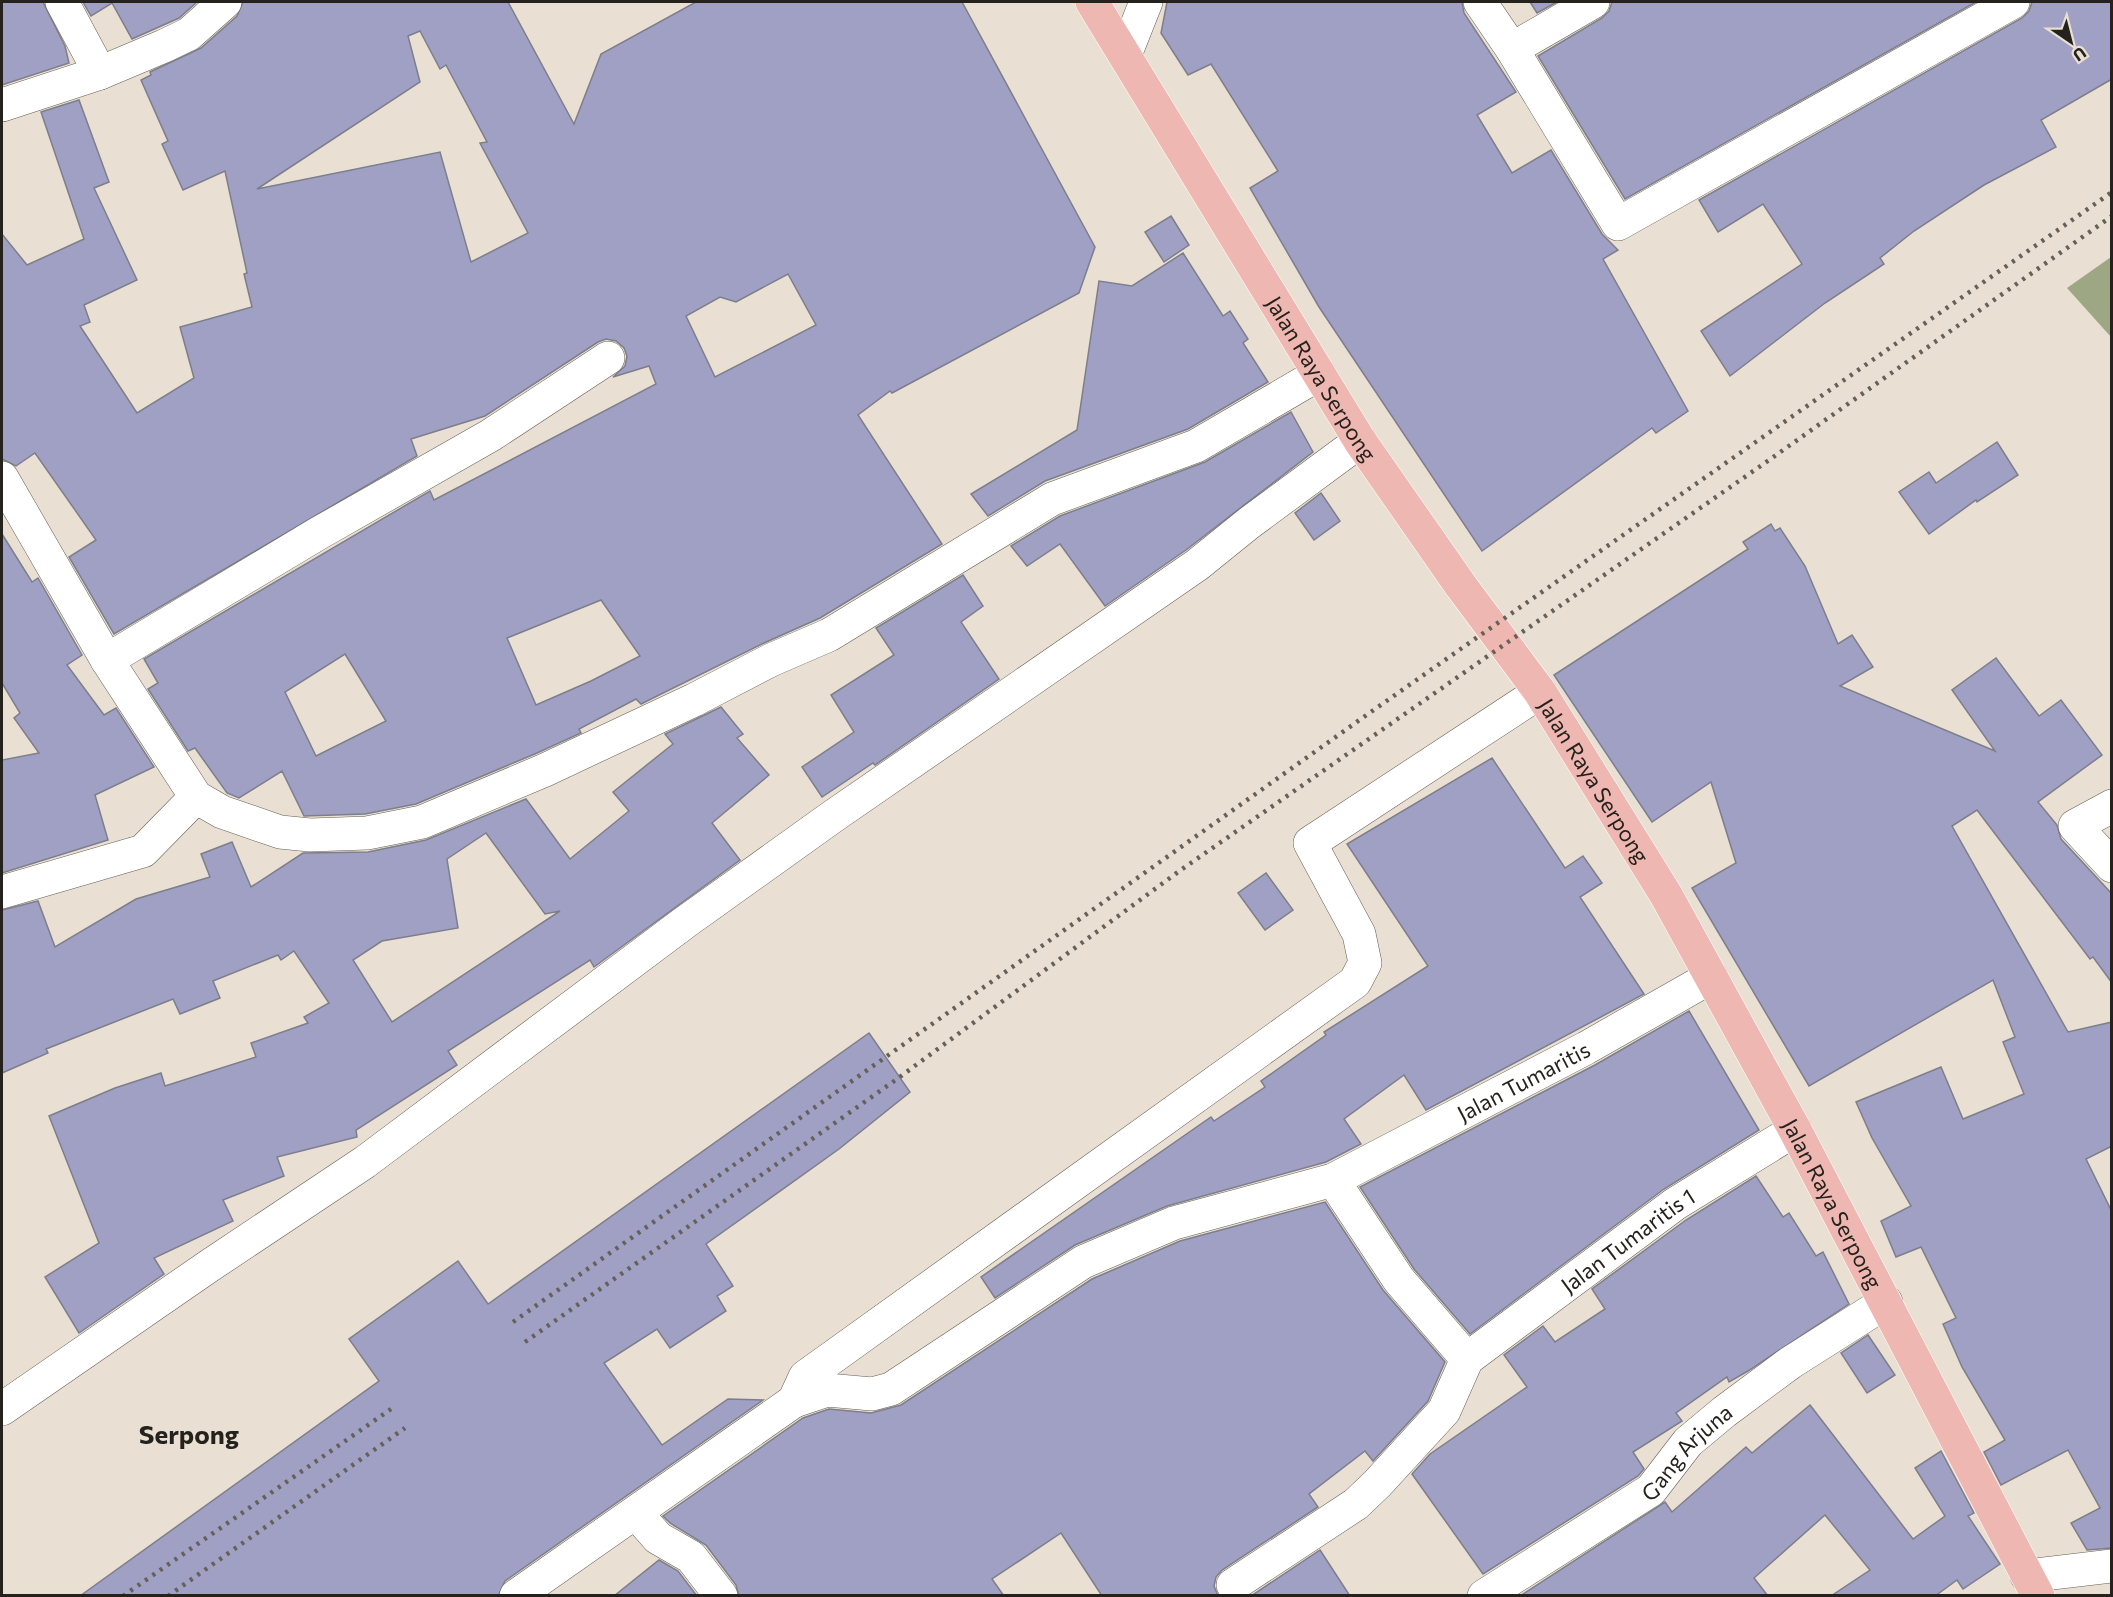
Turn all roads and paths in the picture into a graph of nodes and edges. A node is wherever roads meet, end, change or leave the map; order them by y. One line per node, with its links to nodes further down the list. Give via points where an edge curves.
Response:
1 (62, 2): 10 (street)
2 (225, 2): 10 (street, via 189,34)
3 (1092, 2): 9 (main road, Jalan Raya Serpong)
4 (1146, 2): 9 (street)
5 (1480, 2): 8 (street)
6 (1593, 2): 8 (street)
7 (2013, 2): 8 (street, via 1618,224)
8 (1512, 49)
9 (1125, 55): 13 (main road, Jalan Raya Serpong)
10 (100, 73): 11 (street)
11 (2, 105)
12 (608, 358): 16 (street, via 491,435)
13 (1319, 374): 14 (main road, Jalan Raya Serpong); 18 (street, via 1196,446 1052,499 829,635 545,771 422,822 367,833 280,832 222,812)
14 (1360, 441): 17 (main road, Jalan Raya Serpong); 28 (street, via 1197,565 684,923 366,1162)
15 (2, 478): 16 (street)
16 (107, 660): 18 (street)
17 (1540, 692): 22 (main road, Jalan Raya Serpong); 27 (street, via 1310,843 1359,934 1365,963 1354,982 805,1377)
18 (196, 797): 21 (street, via 143,851)
19 (2112, 806): 20 (street, via 2075,826)
20 (2112, 866)
21 (2, 892)
22 (1712, 977): 23 (main road, Jalan Raya Serpong); 24 (street, Jalan Tumaritis, via 1586,1048)
23 (1795, 1130): 25 (main road, Jalan Raya Serpong); 26 (street, Jalan Tumaritis 1, via 1675,1204)
24 (1333, 1180): 26 (street, via 1400,1280); 27 (street, Jalan Tumaritis, via 1174,1223 1083,1262 885,1392 827,1390)
25 (1886, 1302): 32 (main road, Jalan Raya Serpong); 35 (street, Gang Arjuna, via 1790,1363 1724,1412 1688,1442 1651,1490)
26 (1467, 1359): 31 (street, via 1444,1411 1377,1484 1347,1510)
27 (794, 1401): 29 (street)
28 (2, 1409)
29 (636, 1513): 33 (street); 34 (street, via 658,1538 691,1557)
30 (2112, 1566): 32 (street)
31 (1233, 1585)
32 (2032, 1586)
33 (516, 1596)
34 (721, 1596)
35 (1484, 1596)

